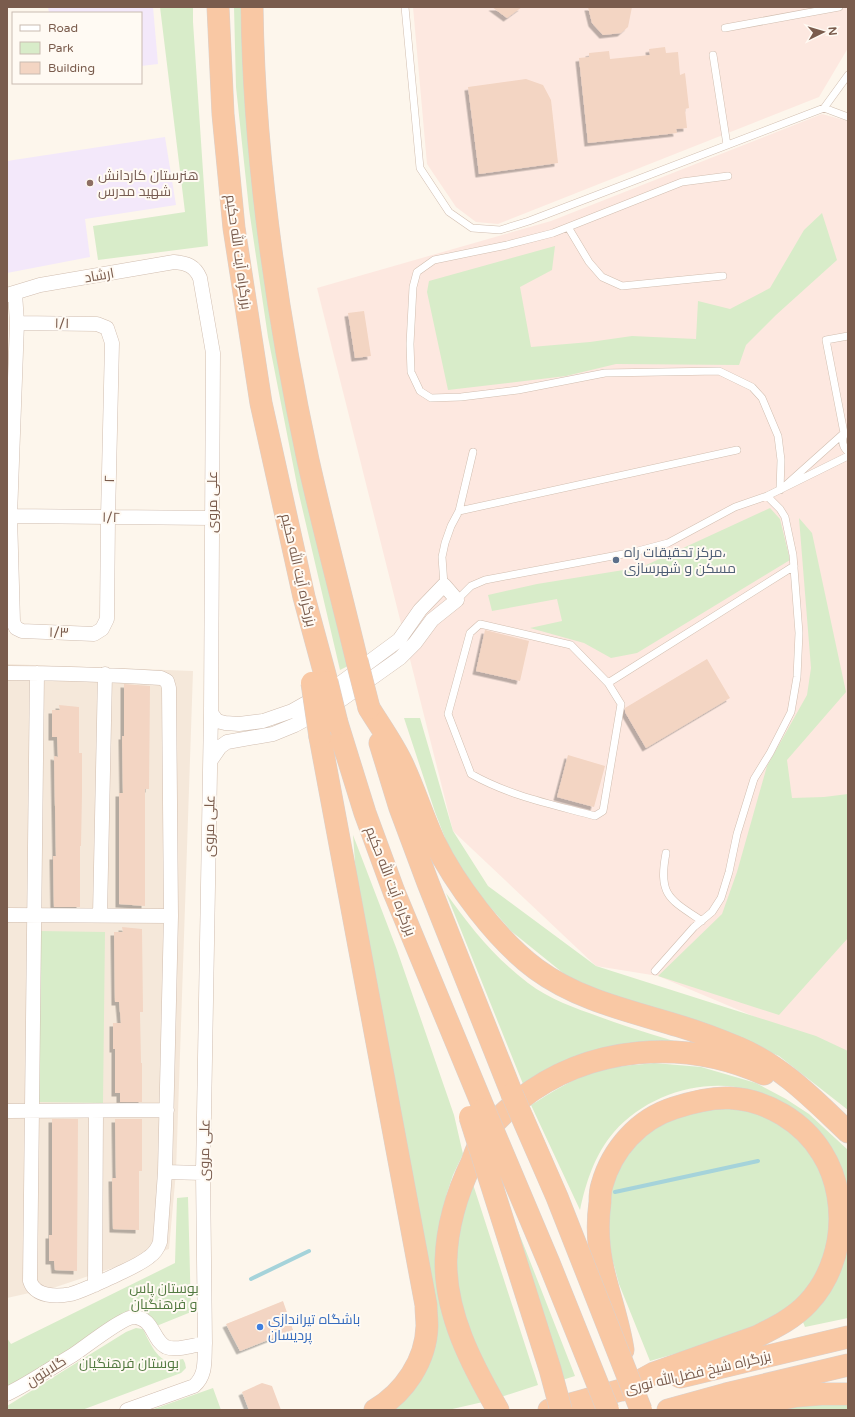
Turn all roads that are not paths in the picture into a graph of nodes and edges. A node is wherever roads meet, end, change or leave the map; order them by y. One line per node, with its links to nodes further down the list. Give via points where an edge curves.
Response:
1 (218, 7): 39 (highway, بزرگراه آیت الله حکیم, via 223,114 234,228 261,403 304,596)
2 (252, 7): 41 (highway, bridge, via 256,129 265,217 275,278 308,460)
3 (405, 7): 10 (lane, via 420,168 449,212 472,228 500,230 529,221)
4 (839, 7): 5 (lane)
5 (725, 28)
6 (713, 55): 10 (lane)
7 (848, 75): 8 (lane)
8 (824, 108): 9 (lane); 10 (lane)
9 (848, 117)
10 (727, 145)
11 (728, 176): 12 (lane, via 682,182)
12 (568, 227): 14 (lane, via 589,262 602,277 622,286); 24 (lane, via 507,245 434,260 417,272 413,287 410,344 411,372 420,391 431,398 461,397 518,390 605,373 719,371 752,387 762,398 778,436 781,460)
13 (192, 265): 15 (street, ارشاد, via 174,262 40,285); 29 (street, علی مروی, via 200,278 213,353)
14 (723, 276)
15 (11, 294): 16 (street)
16 (17, 322): 17 (street, ۱/۱, via 97,324); 27 (street)
17 (107, 328): 28 (street, ۲, via 112,343)
18 (848, 336): 19 (lane, via 826,340)
19 (846, 431): 22 (lane, via 843,443); 24 (lane)
20 (736, 450): 26 (lane)
21 (473, 452): 26 (lane)
22 (848, 452)
23 (848, 456): 24 (lane)
24 (780, 490): 25 (lane)
25 (767, 496): 30 (lane, via 785,517); 32 (lane, via 735,506 668,543 634,552 485,580 471,586)
26 (459, 511): 31 (lane, via 451,526 442,557)
27 (10, 516): 28 (street, ۱/۲); 35 (street, ۱/۳, via 13,622 16,628 22,631 94,634)
28 (108, 517): 29 (street, ۱/۲); 35 (street, ۲, via 107,619)
29 (212, 518): 42 (street, علی مروی)
30 (794, 566): 40 (lane); 49 (lane, via 799,633 798,677 791,712 754,778 721,898)
31 (444, 585): 32 (street); 33 (street)
32 (457, 600): 34 (street)
33 (420, 610): 34 (street); 42 (street, via 399,640 338,685 292,711 263,721 239,724 217,721)
34 (432, 620): 43 (street, via 400,658 341,700 295,725 272,734 227,742)
35 (102, 629)
36 (7, 673): 37 (street)
37 (37, 673): 38 (street); 46 (street)
38 (105, 674): 47 (street); 48 (street, via 161,678 168,684)
39 (320, 683): 56 (highway, بزرگراه آیت الله حکیم, bridge, via 337,723 365,813); 69 (highway, bridge, via 320,737 426,1305 427,1328 419,1360 400,1390)
40 (608, 683): 40 (lane, via 571,645 480,624 470,633 448,714 471,774 514,794 595,816 603,811 621,704)
41 (369, 708): 51 (highway, via 401,762 431,834 448,867 499,935 535,968 555,982 583,996 682,1026 740,1048 766,1061); 64 (highway, bridge, via 408,831 512,1094 557,1197)
42 (211, 713): 43 (street, علی مروی)
43 (210, 760): 59 (street, علی مروی)
44 (666, 852): 49 (lane, via 663,880 667,892 677,904)
45 (7, 915): 46 (street)
46 (34, 915): 47 (street); 54 (street)
47 (100, 915): 48 (street)
48 (171, 916): 52 (street)
49 (702, 921): 50 (lane)
50 (655, 970)
51 (812, 1098): 57 (highway); 70 (highway, via 744,1066 702,1055 676,1052 633,1054 594,1060 554,1077 528,1093 505,1112 484,1135 462,1183 448,1233 446,1262 449,1294 464,1342)
52 (167, 1110): 55 (street); 58 (street)
53 (7, 1111): 54 (street)
54 (32, 1111): 55 (street); 60 (street, via 30,1281 40,1293 60,1295 71,1294)
55 (96, 1111): 60 (street)
56 (477, 1113): 72 (highway, bridge); 73 (highway, bridge, via 549,1263)
57 (848, 1132)
58 (165, 1172): 59 (street); 60 (street, via 161,1235 156,1251 134,1266)
59 (203, 1173): 62 (street, علی مروی)
60 (95, 1284)
61 (848, 1337): 64 (highway, بزرگراه شیخ فضل‌الله نوری)
62 (205, 1343): 65 (street, گلابتون, via 176,1349 167,1348 146,1321 141,1318 128,1318); 68 (street, علی مروی, via 204,1369 200,1380 194,1386)
63 (848, 1365): 67 (highway, بزرگراه شیخ فضل‌الله نوری)
64 (624, 1380): 64 (highway, via 619,1325 598,1243 598,1214 602,1186 621,1146 646,1121 663,1111 705,1099 730,1098 750,1101 788,1118 805,1132 822,1153 837,1193 840,1231 835,1255 825,1281 809,1303 792,1318 758,1336 654,1373); 71 (highway, بزرگراه شیخ فضل‌الله نوری); 74 (highway, bridge)
65 (7, 1394)
66 (848, 1394): 67 (highway, via 796,1396 730,1410)
67 (671, 1409)
68 (127, 1410)
69 (375, 1410)
70 (498, 1410)
71 (549, 1410)
72 (561, 1410)
73 (608, 1410)
74 (641, 1410)

